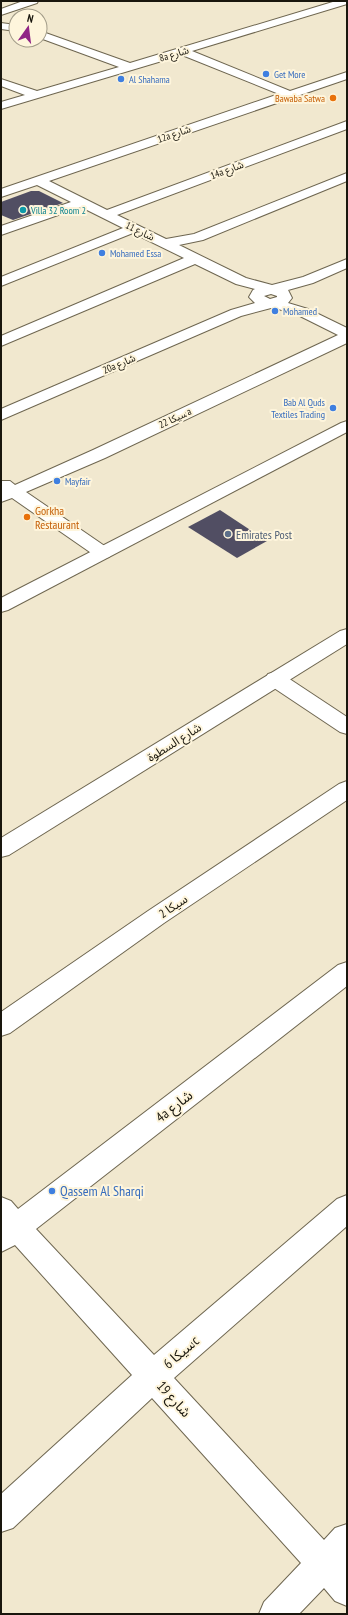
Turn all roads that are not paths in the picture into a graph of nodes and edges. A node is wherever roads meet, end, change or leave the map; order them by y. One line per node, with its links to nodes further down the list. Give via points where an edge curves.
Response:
1 (33, 1): 4 (street)
2 (347, 1): 3 (street, 8a شارع)
3 (322, 9): 5 (street); 7 (street, 8a شارع)
4 (1, 12)
5 (341, 15)
6 (48, 37): 8 (street)
7 (182, 51): 8 (street, 8a شارع); 12 (street)
8 (130, 67): 11 (street, 8a شارع)
9 (347, 75): 12 (street, 12a شارع)
10 (1, 82): 11 (street)
11 (36, 95): 13 (street, 8a شارع)
12 (290, 95): 16 (street, 12a شارع)
13 (1, 106)
14 (347, 125): 19 (street, 14a شارع)
15 (347, 177): 22 (street, via 198,237)
16 (39, 180): 17 (street, 12a شارع); 18 (street, شارع 11)
17 (1, 194)
18 (82, 202): 19 (street, شارع 11); 21 (street)
19 (107, 214): 20 (street, شارع 11)
20 (133, 228): 22 (street, شارع 11); 25 (street)
21 (1, 231)
22 (164, 243): 23 (street, شارع 11)
23 (196, 258): 26 (street, شارع 11); 29 (street)
24 (347, 263): 26 (street, 20a شارع, via 292,290)
25 (1, 282)
26 (271, 297): 27 (street, شارع 11); 30 (street, 20a شارع)
27 (347, 334)
28 (347, 337): 32 (street, سيكا 22a, via 99,454)
29 (1, 341)
30 (1, 415)
31 (347, 426): 33 (street)
32 (5, 491): 33 (street)
33 (103, 553): 34 (street)
34 (1, 606)
35 (347, 636): 36 (street, شارع السطوة)
36 (274, 679): 37 (street); 39 (street, شارع السطوة)
37 (347, 727)
38 (347, 789): 41 (street, سيكا 2, via 156,917)
39 (1, 849)
40 (347, 972): 43 (street, 4a شارع)
41 (1, 1026)
42 (347, 1208): 44 (street, سيكا 6c)
43 (6, 1225): 44 (street, شارع 19)
44 (153, 1376): 45 (street, سيكا 6c); 47 (street, شارع 19)
45 (1, 1516)
46 (347, 1540): 47 (street)
47 (324, 1564): 48 (street, شارع 19); 49 (street)
48 (347, 1589)
49 (276, 1614)

